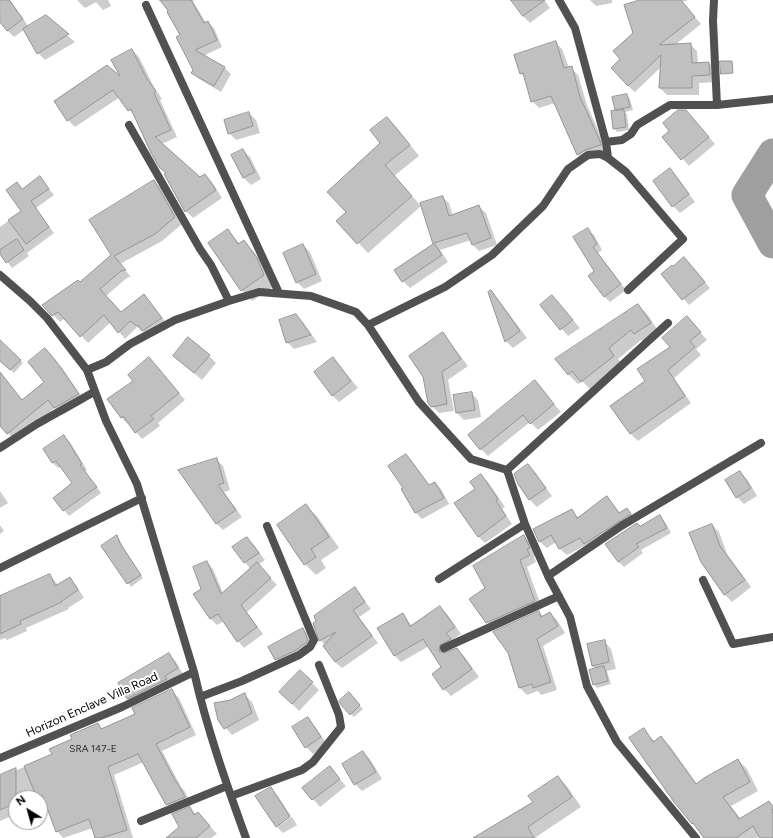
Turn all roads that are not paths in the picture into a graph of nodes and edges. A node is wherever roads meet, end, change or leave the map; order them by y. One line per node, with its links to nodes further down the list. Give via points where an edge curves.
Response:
1 (559, 0): 7 (street, via 575,28)
2 (714, 0): 5 (street)
3 (146, 5): 11 (street)
4 (773, 99): 5 (street)
5 (717, 105): 7 (street, via 670,105 637,125 631,134 622,140)
6 (129, 125): 12 (street, via 211,265)
7 (606, 142): 8 (street)
8 (608, 158): 10 (street, via 626,172 683,239); 14 (street, via 600,154 588,155 568,169 543,206 492,255 445,287)
9 (0, 275): 15 (street, via 47,318)
10 (628, 290)
11 (279, 293): 12 (street, via 259,292); 14 (street, via 311,296 356,312)
12 (229, 301): 15 (street, via 175,320 130,344 106,362)
13 (668, 323): 19 (street)
14 (368, 325): 19 (street, via 419,402 470,459)
15 (87, 370): 16 (street)
16 (94, 392): 18 (street); 20 (street)
17 (761, 443): 24 (street, via 621,526)
18 (0, 448)
19 (507, 470): 21 (street)
20 (142, 498): 23 (street); 31 (street)
21 (525, 524): 24 (street); 25 (street)
22 (267, 526): 32 (street, via 314,640 310,647 299,655)
23 (0, 568)
24 (548, 576): 27 (street)
25 (439, 578)
26 (703, 580): 28 (street, via 733,644)
27 (559, 596): 29 (street); 38 (street, via 570,617 587,686 617,742)
28 (773, 637)
29 (444, 648)
30 (319, 664): 35 (street, via 339,715 341,727 313,762 302,770)
31 (194, 672): 32 (street); 33 (street, Horizon Enclave Villa Road, via 122,707)
32 (200, 697): 34 (street)
33 (0, 758)
34 (227, 786): 35 (street); 36 (street)
35 (231, 796): 37 (street)
36 (141, 821)
37 (246, 838)
38 (696, 838)

